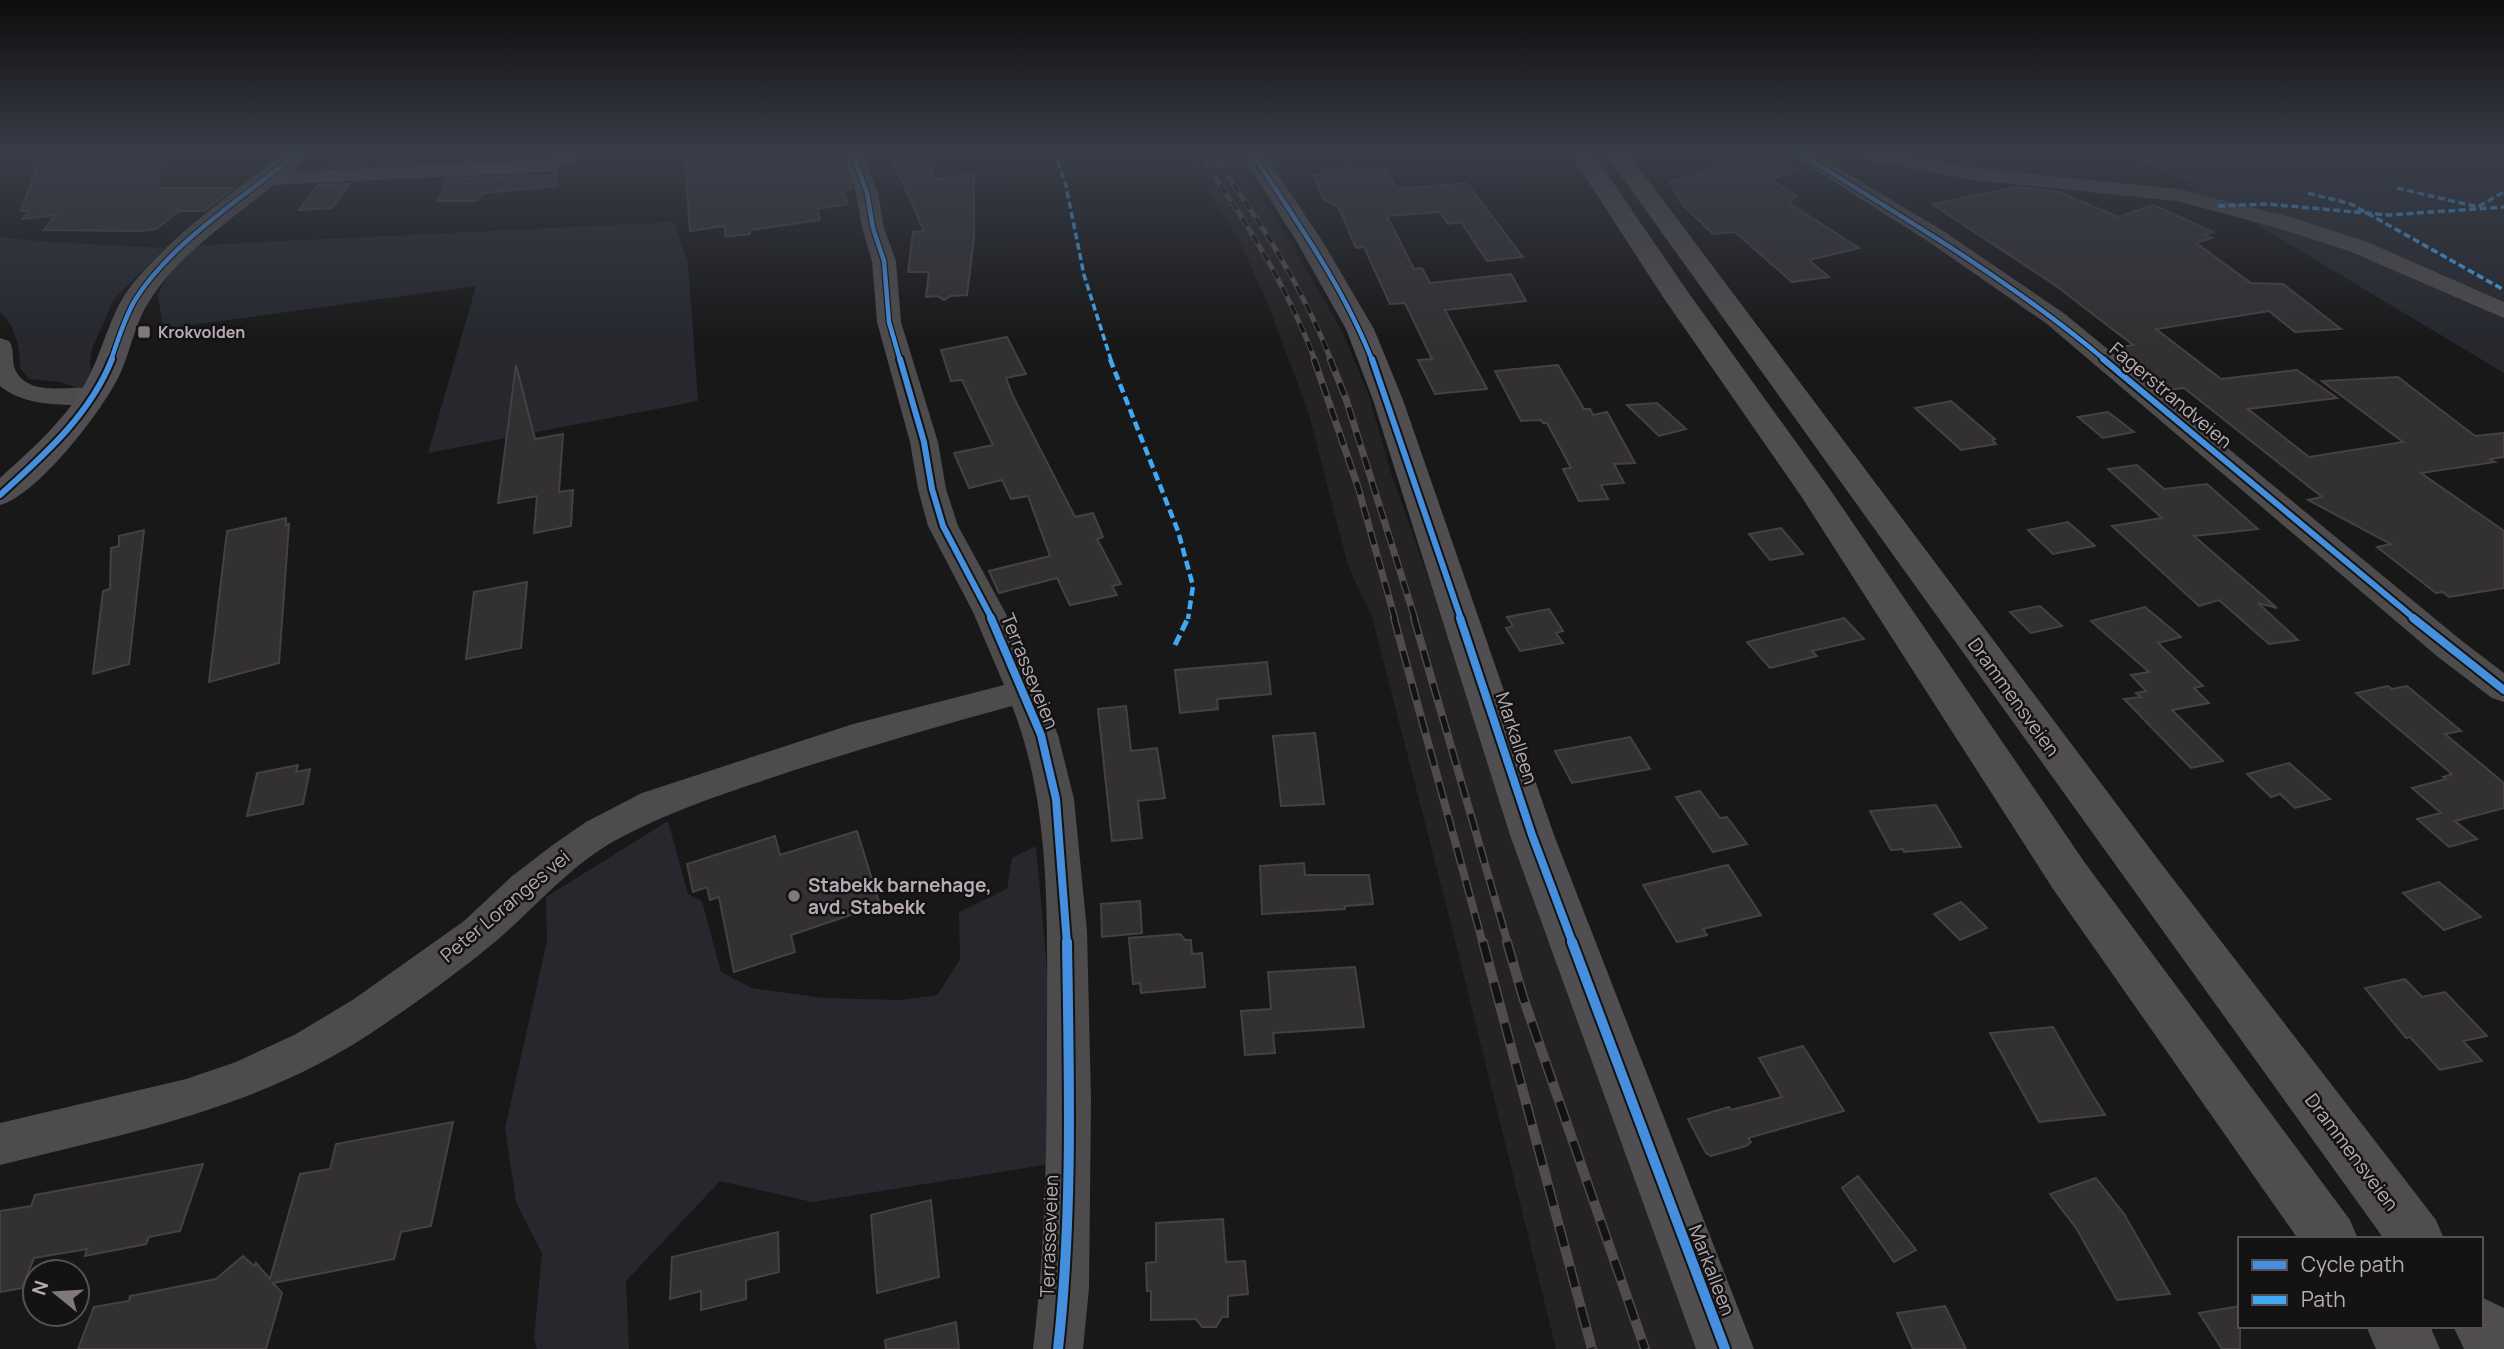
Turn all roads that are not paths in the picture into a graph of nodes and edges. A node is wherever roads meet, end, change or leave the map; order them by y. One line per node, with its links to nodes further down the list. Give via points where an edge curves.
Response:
1 (223, 215): 10 (main road, via 151,279 129,313)
2 (871, 215): 13 (street, Terrasseveien, via 884,261 889,323 943,526 989,612)
3 (1292, 215): 20 (main road, Markalleen, via 1360,329 1388,400 1532,835)
4 (1622, 215): 15 (highway, via 1817,495 2069,876)
5 (1661, 215): 16 (highway, Drammensveien)
6 (1900, 215): 12 (street, Fagerstrandveien, via 2056,319)
7 (2248, 215): 8 (street, via 2357,246)
8 (2504, 311)
9 (0, 346): 10 (street, via 2,370 17,388)
10 (94, 395): 11 (main road, via 64,434)
11 (0, 495)
12 (2504, 690)
13 (1022, 692): 14 (street, Peter Loranges vei, via 853,737 655,803 567,854 478,933 369,1012 311,1047 247,1078 186,1098); 19 (street, Terrasseveien, via 1041,735 1056,799 1065,894 1069,1100 1065,1288)
14 (0, 1144)
15 (2330, 1237)
16 (2416, 1237)
17 (2395, 1328): 21 (highway)
18 (2483, 1328): 22 (highway)
19 (1058, 1349)
20 (1725, 1349)
21 (2411, 1349)
22 (2499, 1349)

